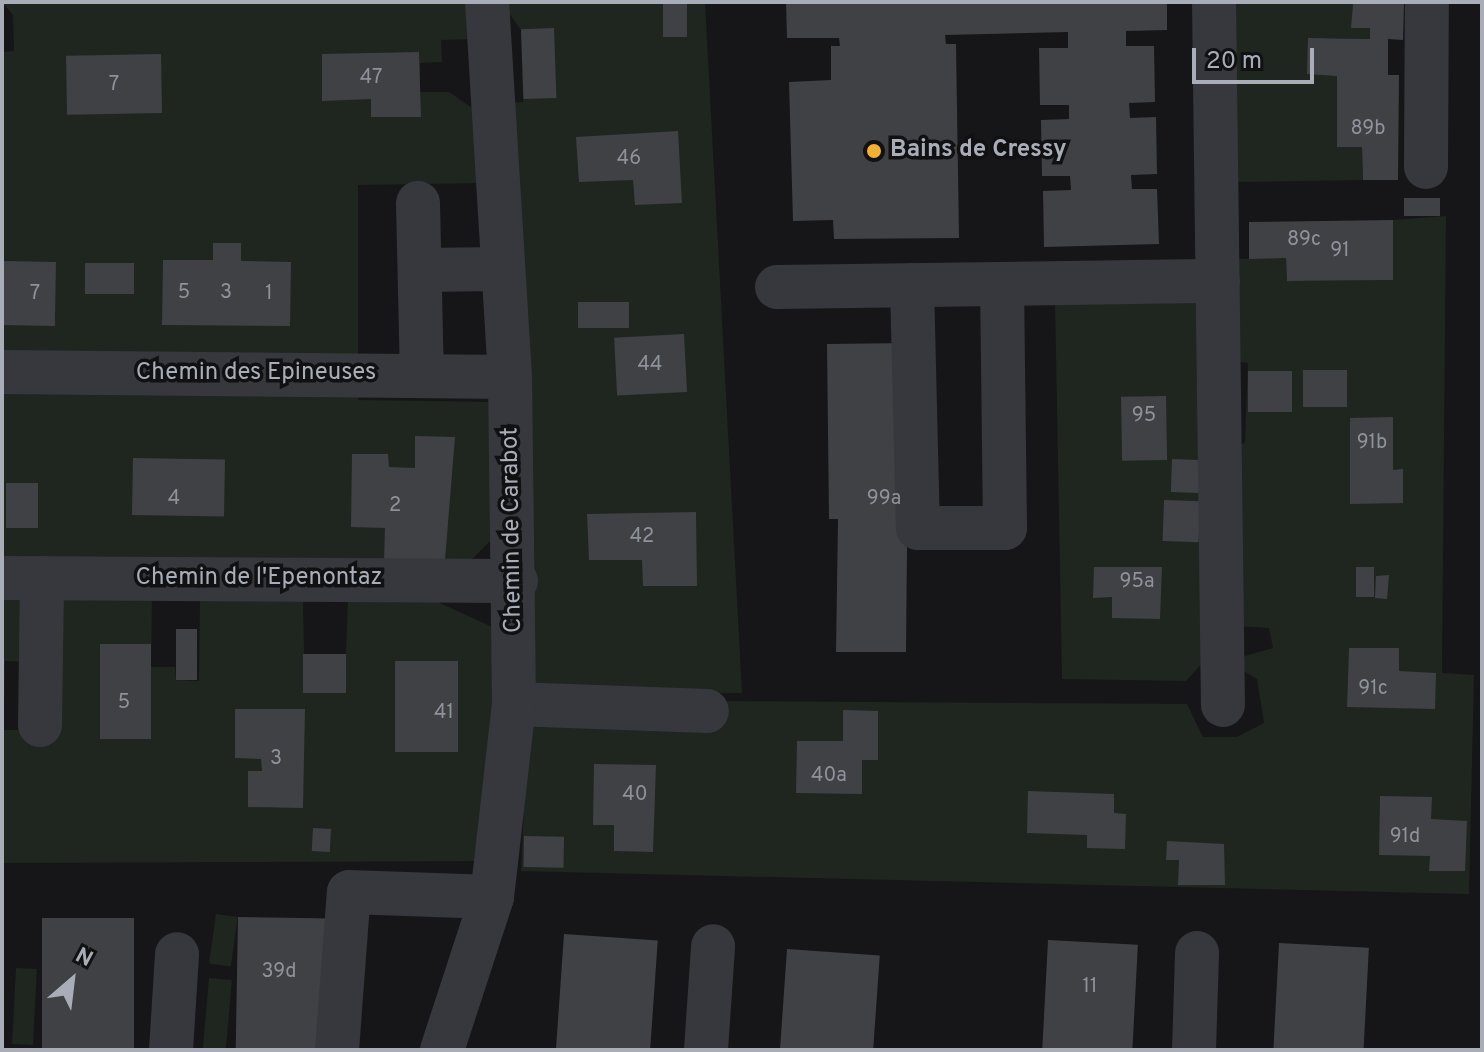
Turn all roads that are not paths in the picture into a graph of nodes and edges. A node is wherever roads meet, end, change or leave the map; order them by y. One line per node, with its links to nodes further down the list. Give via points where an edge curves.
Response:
1 (487, 2): 6 (street, Chemin de Carabot)
2 (1214, 2): 8 (street)
3 (1427, 2): 4 (street)
4 (1426, 167)
5 (418, 203): 7 (street)
6 (503, 269): 7 (street); 14 (street, Chemin de Carabot)
7 (420, 270): 13 (street)
8 (1218, 281): 9 (street); 18 (street)
9 (1002, 284): 10 (street); 10 (street, via 1005,528 918,528)
10 (912, 285): 11 (street)
11 (777, 287)
12 (2, 372): 13 (street, Chemin des Epineuses)
13 (422, 376): 14 (street, Chemin des Epineuses)
14 (510, 377): 16 (street, Chemin de Carabot)
15 (22, 578): 16 (street, Chemin de l'Epenontaz); 20 (street)
16 (516, 581): 17 (street, Chemin de Carabot)
17 (514, 704): 19 (street); 21 (street, Chemin de Carabot)
18 (1223, 705)
19 (707, 711)
20 (40, 725)
21 (492, 897): 26 (street, via 349,892); 27 (street, Chemin de Carabot)
22 (713, 946): 28 (street)
23 (1197, 953): 29 (street)
24 (177, 954): 25 (street)
25 (171, 1050)
26 (337, 1050)
27 (442, 1050)
28 (706, 1050)
29 (1194, 1050)

